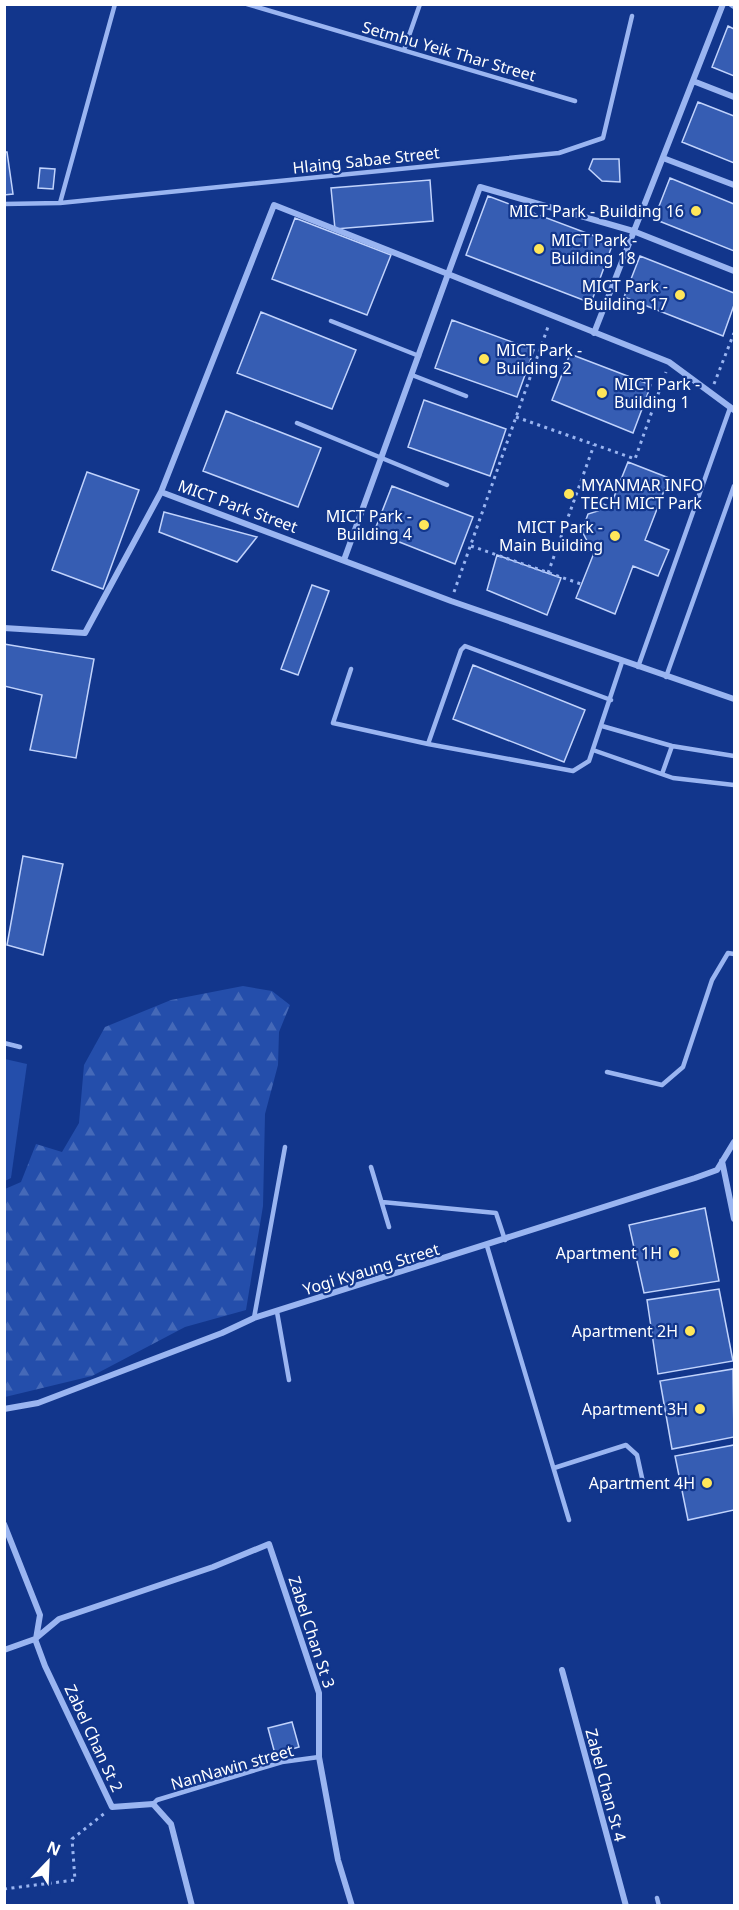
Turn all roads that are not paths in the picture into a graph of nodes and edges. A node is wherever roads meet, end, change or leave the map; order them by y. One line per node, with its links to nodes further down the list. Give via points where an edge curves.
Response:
1 (115, 4): 12 (lane)
2 (247, 4): 6 (lane, Setmhu Yeik Thar Street)
3 (420, 4): 6 (lane)
4 (723, 4): 7 (street)
5 (632, 16): 12 (lane, Hlaing Sabae Street, via 603,138 559,153)
6 (404, 50): 9 (lane, Setmhu Yeik Thar Street)
7 (693, 81): 8 (street); 10 (street)
8 (735, 97)
9 (575, 100)
10 (663, 158): 11 (street); 14 (street)
11 (735, 186)
12 (60, 203): 13 (lane, Hlaing Sabae Street)
13 (4, 204)
14 (633, 231): 15 (street); 16 (street, via 480,187); 18 (street)
15 (735, 271)
16 (448, 274): 18 (street); 19 (street); 27 (street, via 274,205)
17 (331, 321): 19 (lane)
18 (594, 333): 22 (street, via 669,362)
19 (418, 356): 20 (street)
20 (412, 375): 21 (lane); 24 (street)
21 (466, 396)
22 (732, 409): 31 (lane)
23 (297, 423): 24 (lane)
24 (382, 458): 25 (lane); 28 (street)
25 (447, 485)
26 (735, 486): 33 (lane)
27 (161, 492): 28 (street, MICT Park Street); 29 (street, MICT Park Street, via 85,633)
28 (344, 560): 30 (street, MICT Park Street)
29 (4, 627)
30 (622, 662): 31 (street, MICT Park Street); 35 (lane)
31 (638, 667): 33 (street, MICT Park Street)
32 (351, 669): 37 (lane, via 333,723)
33 (666, 677): 34 (street, MICT Park Street)
34 (735, 699)
35 (611, 700): 36 (lane); 37 (lane, via 465,646)
36 (602, 726): 38 (lane); 39 (lane)
37 (428, 744): 39 (lane, via 573,771 589,761)
38 (672, 746): 40 (lane); 41 (lane)
39 (593, 750): 41 (lane)
40 (735, 756)
41 (662, 774): 42 (lane)
42 (735, 785)
43 (735, 954): 46 (lane, via 728,953 712,980 683,1068 662,1085)
44 (4, 1043): 45 (lane)
45 (20, 1047)
46 (607, 1072)
47 (735, 1143): 49 (street, Yogi Kyaung Street)
48 (285, 1147): 57 (lane)
49 (722, 1161): 52 (street); 54 (street, Yogi Kyaung Street, via 717,1170)
50 (371, 1167): 51 (lane)
51 (382, 1202): 53 (lane); 54 (lane, via 496,1213)
52 (735, 1219)
53 (389, 1227)
54 (505, 1240): 55 (street, Yogi Kyaung Street)
55 (487, 1246): 56 (street, Yogi Kyaung Street); 60 (lane)
56 (277, 1312): 57 (street, Yogi Kyaung Street); 58 (lane)
57 (254, 1318): 59 (street, Yogi Kyaung Street, via 38,1403)
58 (289, 1380)
59 (4, 1409)
60 (554, 1468): 61 (lane, via 626,1445 637,1455); 62 (lane)
61 (644, 1487)
62 (569, 1520)
63 (4, 1524): 64 (street, via 40,1615)
64 (35, 1639): 65 (street); 67 (street, Zabel Chan St 3, via 59,1619 269,1544 319,1693); 68 (street, Zabel Chan St 2, via 112,1807)
65 (4, 1650)
66 (562, 1670): 72 (street, Zabel Chan St 4)
67 (319, 1757): 68 (lane, NanNawin street, via 282,1762); 71 (street, Zabel Chan St 3, via 338,1860)
68 (153, 1804): 70 (street, via 171,1824)
69 (657, 1898): 73 (lane)
70 (192, 1905)
71 (352, 1905)
72 (626, 1905)
73 (659, 1905)

